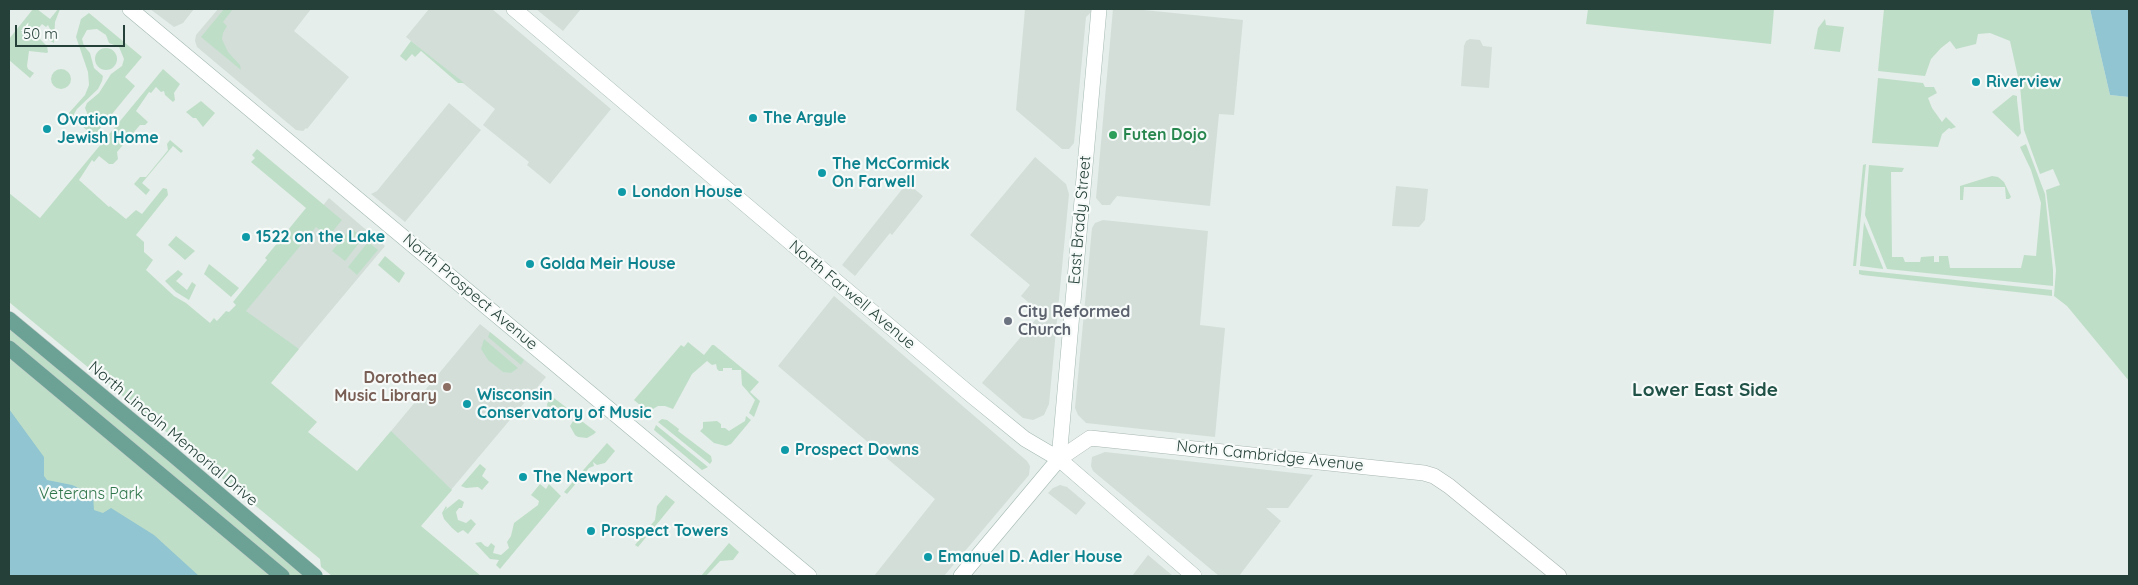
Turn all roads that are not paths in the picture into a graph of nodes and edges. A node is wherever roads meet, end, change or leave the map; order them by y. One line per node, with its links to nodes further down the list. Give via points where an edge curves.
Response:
1 (130, 9): 9 (main road, North Prospect Avenue)
2 (514, 9): 6 (main road, North Farwell Avenue, via 971,395 1025,439)
3 (1099, 9): 6 (main road, East Brady Street)
4 (9, 318): 8 (main road, North Lincoln Memorial Drive)
5 (9, 348): 7 (main road)
6 (1059, 459): 10 (main road); 11 (main road, North Farwell Avenue); 12 (main road, North Cambridge Avenue, via 1090,438 1395,469 1434,476)
7 (282, 576)
8 (314, 576)
9 (809, 576)
10 (961, 576)
11 (1194, 576)
12 (1559, 576)

